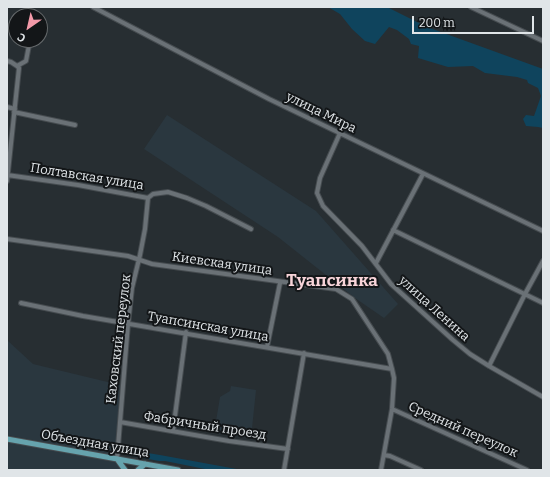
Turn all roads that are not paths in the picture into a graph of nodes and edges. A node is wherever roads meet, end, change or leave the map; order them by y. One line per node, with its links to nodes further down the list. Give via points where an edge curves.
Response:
1 (93, 7): 10 (street, улица Мира)
2 (471, 7): 3 (street)
3 (543, 41)
4 (28, 48): 6 (street, via 26,61)
5 (7, 61): 6 (street)
6 (18, 66): 8 (street)
7 (7, 107): 8 (street)
8 (15, 110): 9 (street); 12 (street)
9 (76, 125)
10 (340, 133): 11 (street, улица Мира); 21 (street, улица Ленина, via 320,178 317,193 323,206)
11 (423, 174): 16 (street); 17 (street, улица Мира)
12 (7, 175): 13 (street); 14 (street, Полтавская улица)
13 (7, 181)
14 (148, 198): 15 (street, Полтавская улица, via 154,194 168,192 206,206); 19 (street, Каховский переулок)
15 (251, 229)
16 (393, 230): 21 (street); 23 (street)
17 (543, 231)
18 (7, 239): 19 (street, Киевская улица, via 128,256)
19 (139, 260): 22 (street, Киевская улица); 26 (street, Каховский переулок, via 132,288)
20 (543, 261): 23 (street)
21 (376, 263): 30 (street, улица Ленина, via 406,298 470,354)
22 (280, 283): 28 (street); 31 (street, Киевская улица, via 336,289 352,300 388,354)
23 (525, 294): 25 (street); 30 (street)
24 (21, 303): 26 (street, Туапсинская улица)
25 (543, 303)
26 (128, 324): 27 (street, Туапсинская улица); 34 (street, Каховский переулок)
27 (186, 332): 28 (street, Туапсинская улица); 35 (street)
28 (267, 347): 29 (street, Туапсинская улица)
29 (304, 353): 31 (street, Туапсинская улица); 37 (street)
30 (489, 366): 32 (street, улица Ленина)
31 (392, 368): 33 (street, Киевская улица)
32 (543, 397)
33 (392, 409): 38 (street, Киевская улица); 47 (street, Средний переулок)
34 (120, 422): 35 (street, Фабричный проезд); 39 (street, Каховский переулок)
35 (173, 432): 37 (street, Фабричный проезд)
36 (7, 439): 39 (main road, Объездная улица)
37 (288, 449): 44 (street)
38 (384, 455): 45 (street, Киевская улица); 46 (street)
39 (117, 459): 40 (main road, Объездная улица); 41 (main road)
40 (144, 464): 42 (main road); 43 (main road, Объездная улица)
41 (125, 470)
42 (138, 470)
43 (178, 470)
44 (284, 470)
45 (381, 470)
46 (420, 470)
47 (527, 470)

